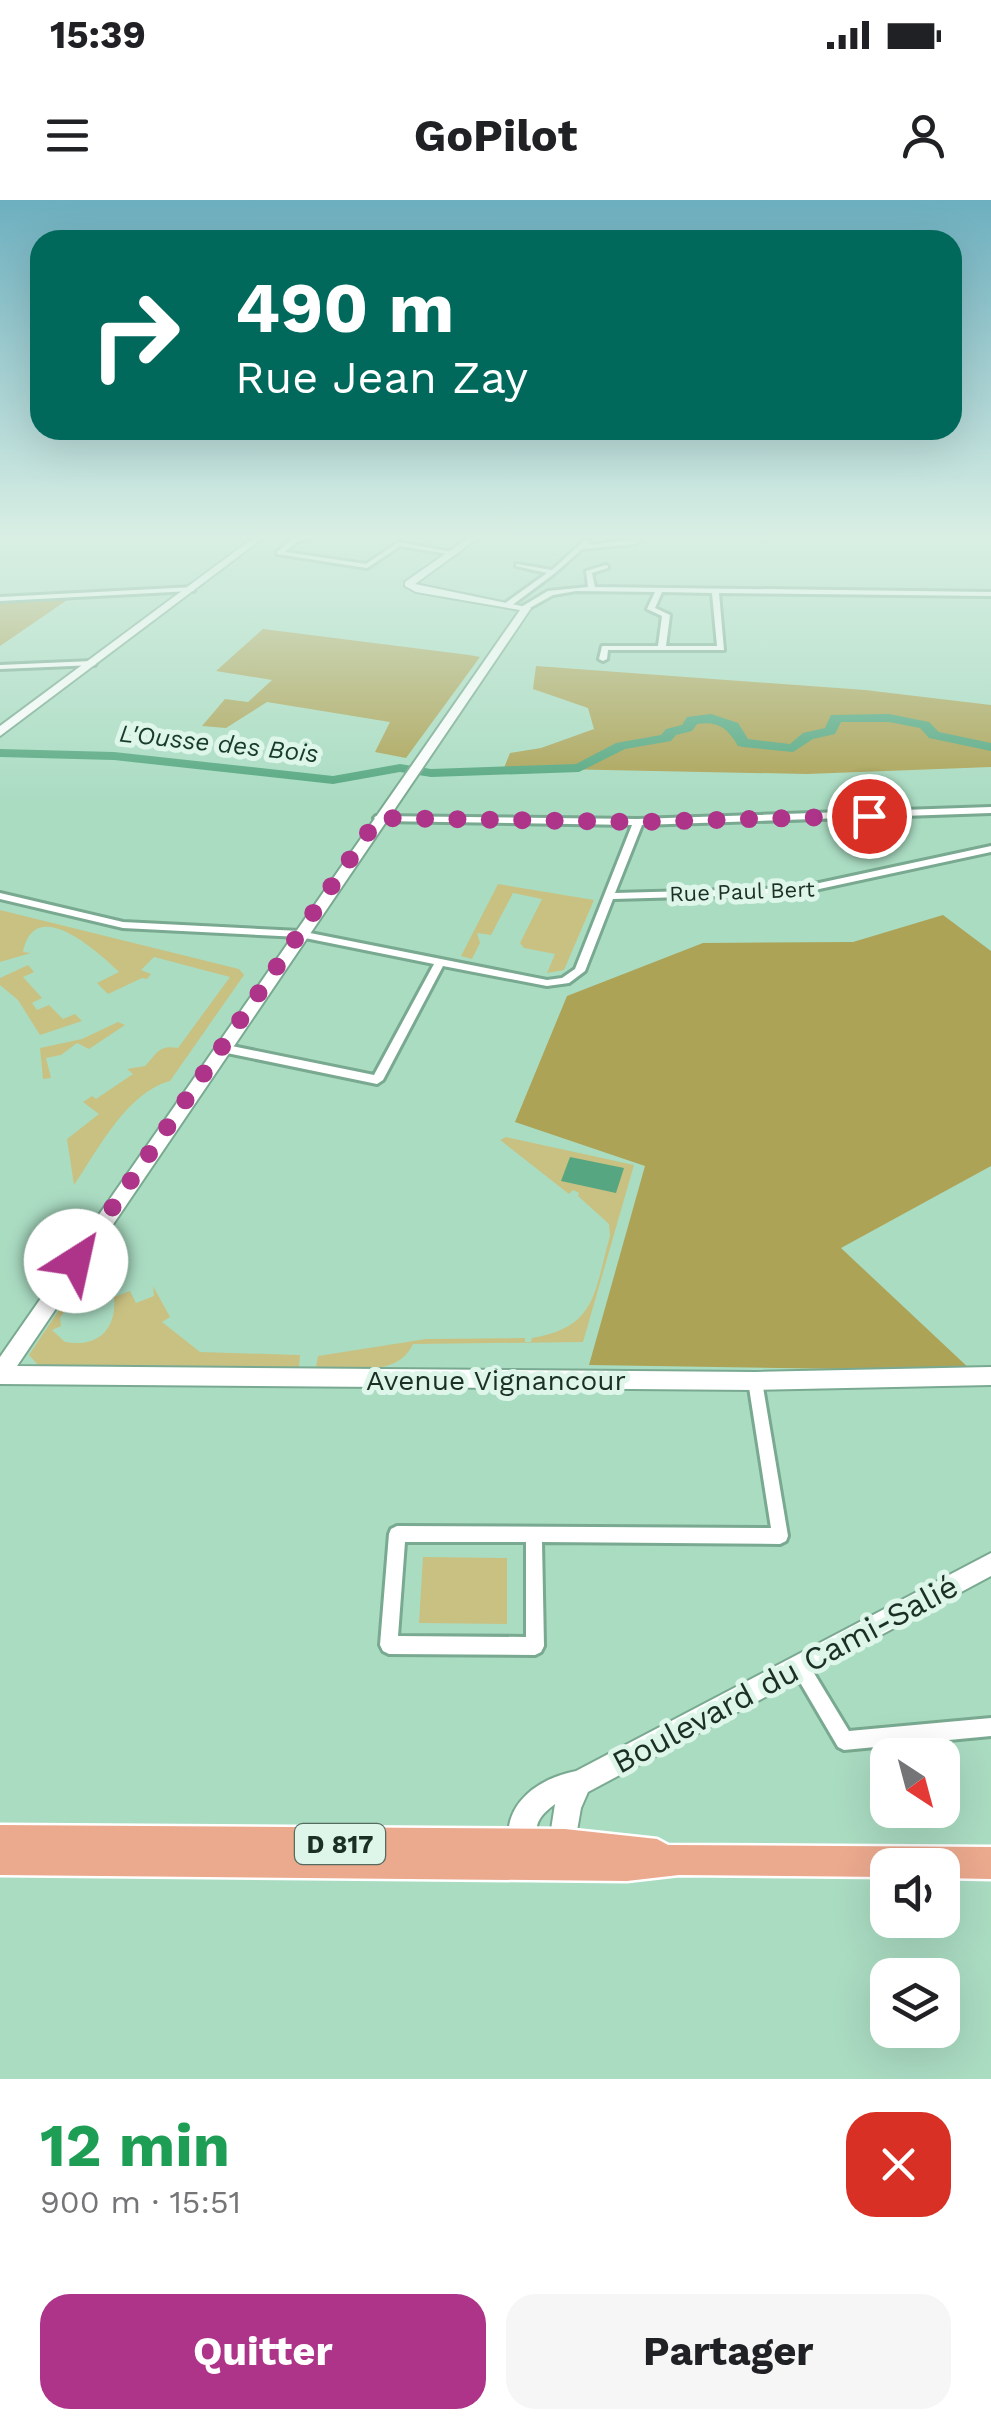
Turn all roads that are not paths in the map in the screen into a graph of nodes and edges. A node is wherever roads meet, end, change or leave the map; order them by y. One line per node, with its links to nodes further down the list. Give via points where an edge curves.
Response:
1 (143, 626): 7 (street)
2 (512, 626): 11 (street)
3 (665, 626): 5 (street)
4 (719, 626): 5 (street, via 721,648)
5 (662, 647): 6 (street, via 605,648)
6 (603, 659)
7 (92, 663): 8 (street); 9 (street)
8 (0, 667)
9 (0, 732)
10 (991, 810): 12 (street)
11 (378, 818): 12 (street); 16 (street)
12 (638, 822): 15 (street)
13 (991, 849): 15 (street, Rue Paul Bert, via 796,892)
14 (0, 896): 16 (street, via 123,925)
15 (608, 896): 17 (street, via 580,970 566,981)
16 (300, 934): 17 (street); 18 (street)
17 (440, 962): 18 (street, via 377,1080)
18 (222, 1048): 19 (street)
19 (0, 1374): 21 (street, Avenue Vignancour)
20 (989, 1380): 21 (street, Avenue Vignancour)
21 (755, 1381): 22 (street, via 780,1536)
22 (534, 1535): 22 (street, via 396,1534 389,1645 535,1646)
23 (991, 1564): 24 (street, Boulevard du Cami-Salié)
24 (800, 1666): 25 (street, via 844,1741); 26 (street, Boulevard du Cami-Salié)
25 (991, 1727)
26 (579, 1783): 28 (street, Boulevard du Cami-Salié); 28 (street, Boulevard du Cami-Salié, via 558,1786 526,1812)
27 (0, 1840): 28 (main road, D 817)
28 (542, 1855): 29 (main road, D 817); 30 (main road, D 817, via 627,1865 678,1859)
29 (0, 1858)
30 (991, 1863)

